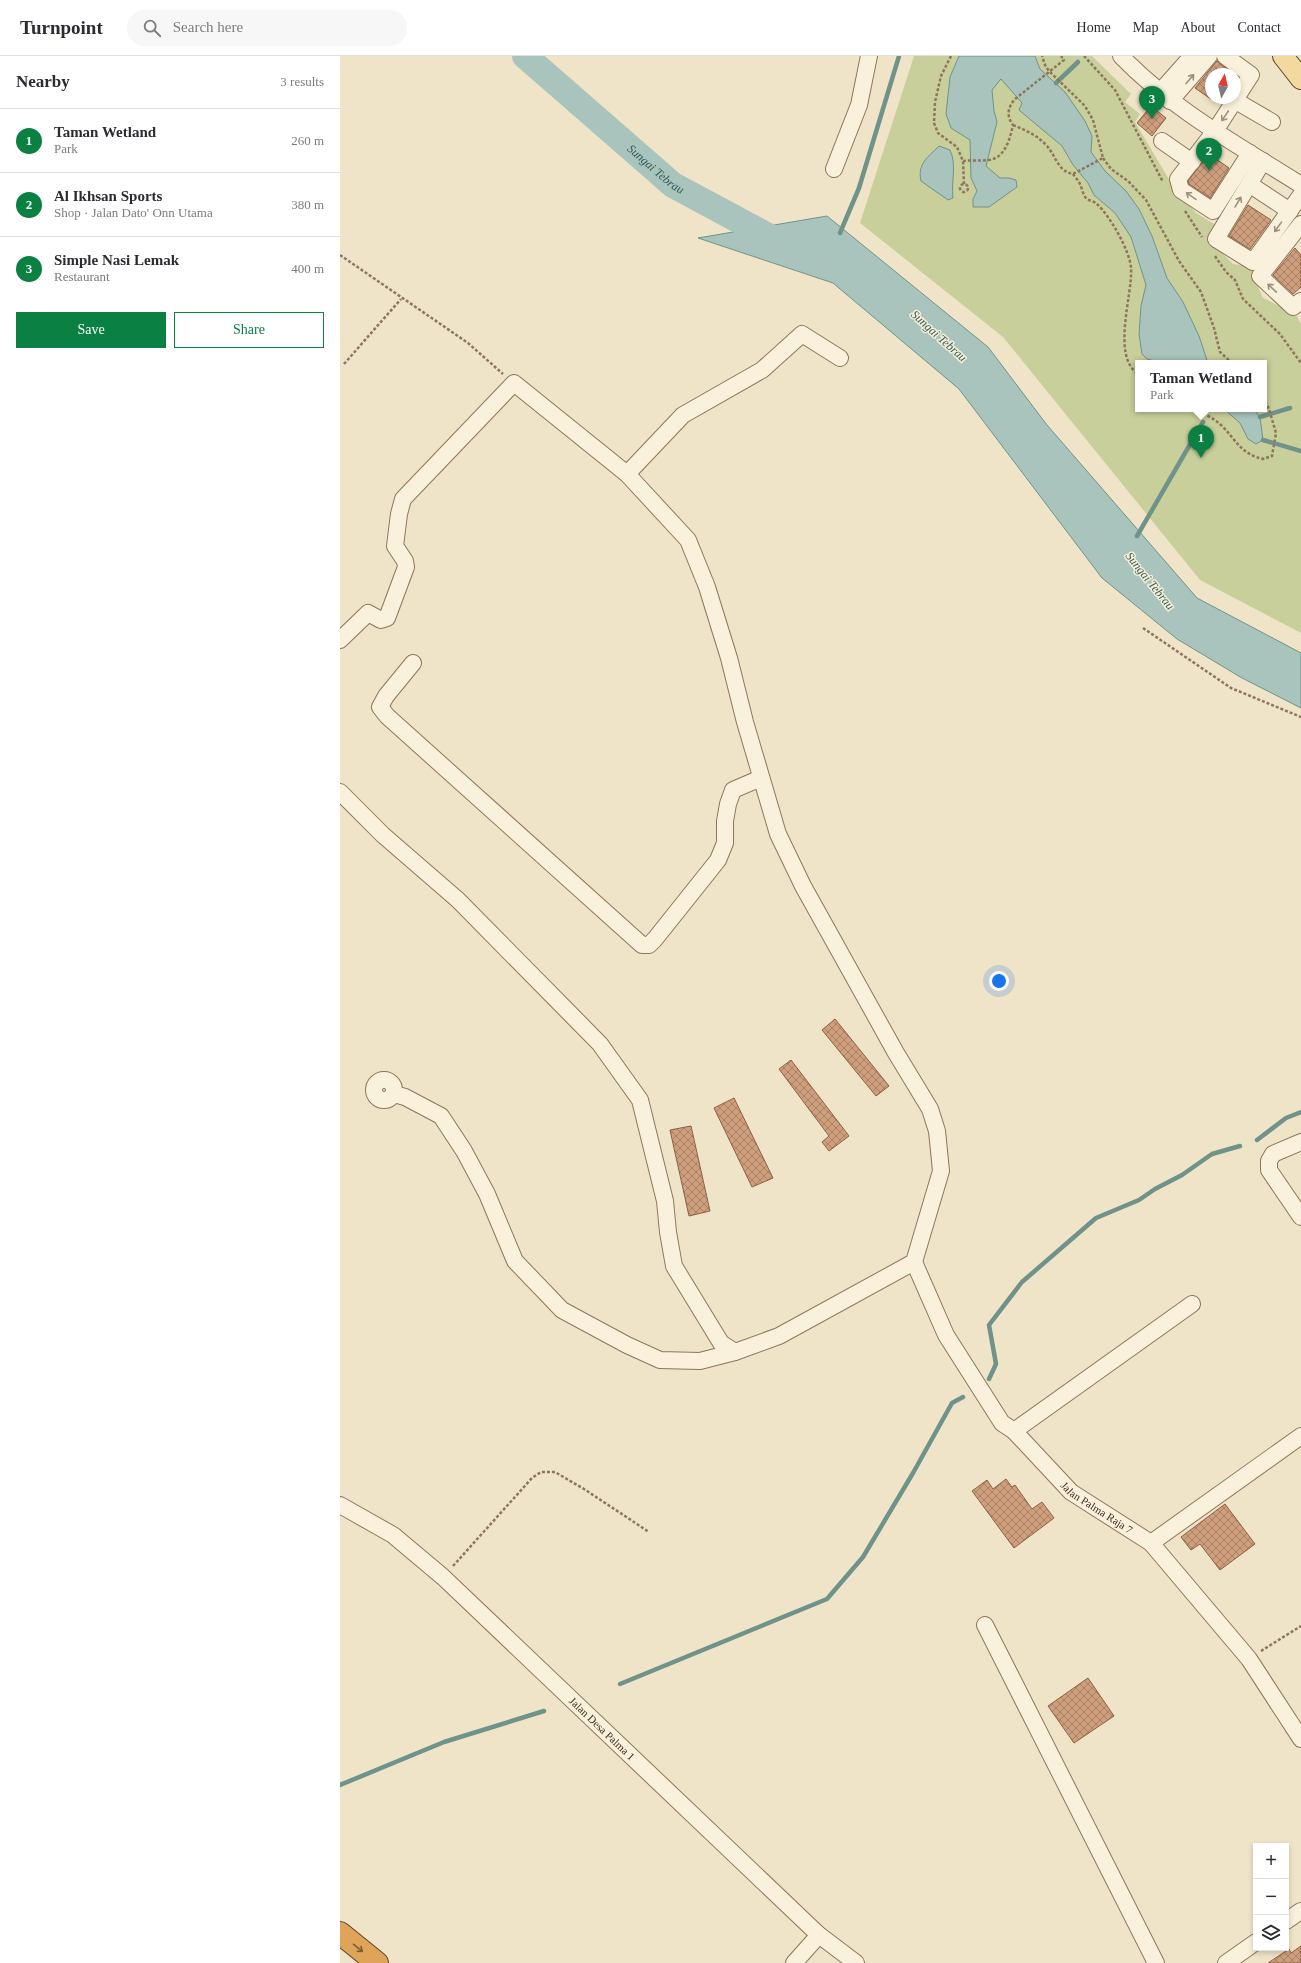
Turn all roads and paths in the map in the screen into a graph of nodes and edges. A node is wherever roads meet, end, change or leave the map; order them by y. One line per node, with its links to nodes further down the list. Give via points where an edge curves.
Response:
1 (869, 56): 24 (street, via 859,105)
2 (951, 56): 22 (path, via 941,76 934,123 938,133 957,147)
3 (1042, 56): 10 (path, via 1044,66)
4 (1061, 56): 10 (path, via 1064,60)
5 (1192, 56): 13 (street)
6 (1209, 56): 13 (street, one-way to 6)
7 (1225, 56): 12 (street, via 1251,75)
8 (1283, 56): 11 (main road)
9 (1126, 58): 13 (street)
10 (1049, 71): 17 (path, via 1015,99 1008,113); 21 (path, via 1085,106 1093,120)
11 (1301, 79)
12 (1241, 92)
13 (1165, 97): 18 (street)
14 (1234, 104): 18 (street, one-way to 18)
15 (1241, 104): 16 (street)
16 (1272, 122)
17 (1013, 125): 22 (path, via 1011,136 997,158); 25 (path, via 1036,136 1046,145 1060,168)
18 (1215, 132): 20 (street); 23 (street)
19 (1162, 141): 23 (street)
20 (1257, 157): 23 (street, one-way to 23, via 1213,211 1181,190 1178,179); 27 (street); 28 (street)
21 (1103, 158): 25 (path); 37 (path, via 1111,170 1128,181 1146,200 1179,261 1201,292 1220,352)
22 (963, 161): 26 (path)
23 (1192, 162)
24 (834, 169)
25 (1073, 174): 39 (path, via 1086,198 1097,204 1126,248 1132,270 1125,320 1125,342 1129,365)
26 (964, 184)
27 (1249, 184): 30 (street); 30 (street, one-way to 27, via 1253,262 1216,239)
28 (1301, 185)
29 (1301, 195): 30 (street)
30 (1290, 211)
31 (1301, 224): 32 (street)
32 (1296, 241): 35 (street, one-way to 32, via 1293,307 1260,276)
33 (340, 255): 34 (path)
34 (401, 299): 38 (path); 40 (path, via 468,343)
35 (1301, 300)
36 (840, 358): 43 (street, via 808,329 762,370 683,415)
37 (1229, 360)
38 (344, 364)
39 (1135, 371)
40 (514, 383): 43 (street); 45 (street, via 403,499 395,546 406,567 387,618 381,620 368,613)
41 (1267, 405): 42 (path, via 1276,440 1272,456 1263,459 1244,452 1221,425)
42 (1200, 412)
43 (627, 474): 48 (street, via 688,540 707,587 729,658)
44 (1143, 628): 47 (path, via 1232,688)
45 (340, 640)
46 (413, 663): 48 (street, via 380,707 387,716 642,945 649,945 718,860 725,843 727,810 733,790)
47 (1301, 717)
48 (761, 778): 53 (street, via 778,834 803,886 930,1109 937,1131 941,1171)
49 (340, 792): 55 (street, via 383,835 458,900 595,1038 609,1056 640,1100 665,1200 674,1266 721,1343)
50 (394, 1094): 55 (street, via 441,1116 464,1151 487,1194 515,1261 562,1310 660,1360 700,1361)
51 (1301, 1142): 52 (street, via 1273,1154 1269,1161 1269,1170)
52 (1301, 1217)
53 (914, 1262): 55 (street, via 779,1336); 56 (street, Jalan Palma Raja 7, via 946,1335 1002,1423)
54 (1192, 1304): 56 (street)
55 (735, 1352)
56 (1014, 1431): 60 (street, Jalan Palma Raja 7, via 1071,1492)
57 (1301, 1436): 60 (street)
58 (340, 1505): 61 (street, Jalan Desa Palma 1, via 393,1534)
59 (649, 1532): 61 (path, via 555,1472 542,1472 532,1478)
60 (1151, 1544): 64 (street, Jalan Palma Raja 7)
61 (443, 1577): 69 (street, Jalan Desa Palma 1)
62 (985, 1625): 74 (street)
63 (1301, 1626): 64 (path)
64 (1249, 1659): 65 (street, Jalan Palma Raja 7)
65 (1301, 1739)
66 (1301, 1911): 67 (street)
67 (1289, 1919)
68 (340, 1933): 71 (highway, one-way to 71)
69 (819, 1935): 72 (street); 73 (street, Jalan Desa Palma 1)
70 (1253, 1944): 75 (street)
71 (377, 1963)
72 (794, 1963)
73 (856, 1963)
74 (1156, 1963)
75 (1226, 1963)

